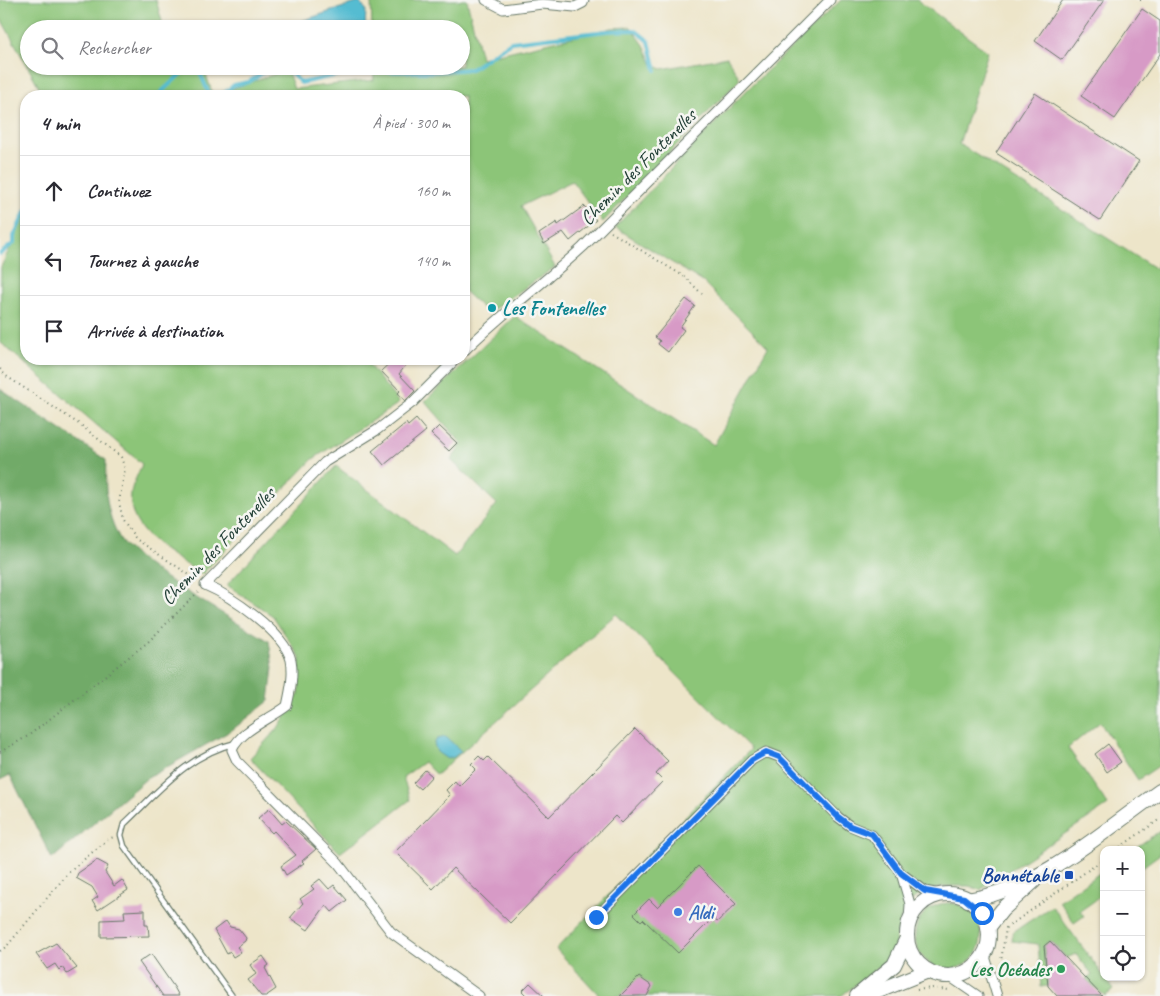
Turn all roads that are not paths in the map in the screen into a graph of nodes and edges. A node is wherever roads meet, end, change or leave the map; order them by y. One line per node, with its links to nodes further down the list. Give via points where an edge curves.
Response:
1 (486, 0): 2 (street, via 503,9 542,4 575,7)
2 (584, 0)
3 (830, 0): 4 (street, Chemin des Fontenelles, via 553,275)
4 (470, 345)
5 (450, 365): 6 (street, Chemin des Fontenelles, via 412,403 377,430 325,462 205,585 267,626 284,646 291,661 291,690 286,706)
6 (236, 743): 19 (lane, via 216,748 184,766 124,824 121,835 124,846); 20 (street, via 232,750 237,762 338,864 391,932)
7 (1160, 791): 8 (main road)
8 (1048, 869): 11 (main road, via 995,895); 14 (main road, via 1002,910)
9 (901, 873): 10 (street, via 925,891); 12 (street, via 872,834 850,826 838,817 779,757 766,752 752,760); 13 (street, via 910,904)
10 (944, 895): 11 (main road); 13 (main road, via 921,904)
11 (968, 900): 14 (main road, via 982,913)
12 (596, 917)
13 (909, 922): 15 (main road)
14 (988, 928): 16 (main road)
15 (907, 938): 17 (main road, via 913,956); 21 (main road, via 894,965)
16 (984, 953): 18 (main road, via 970,969); 24 (street)
17 (928, 971): 18 (main road); 22 (main road)
18 (949, 976): 23 (street)
19 (232, 996)
20 (479, 996)
21 (857, 996)
22 (866, 996)
23 (978, 996)
24 (998, 996)

